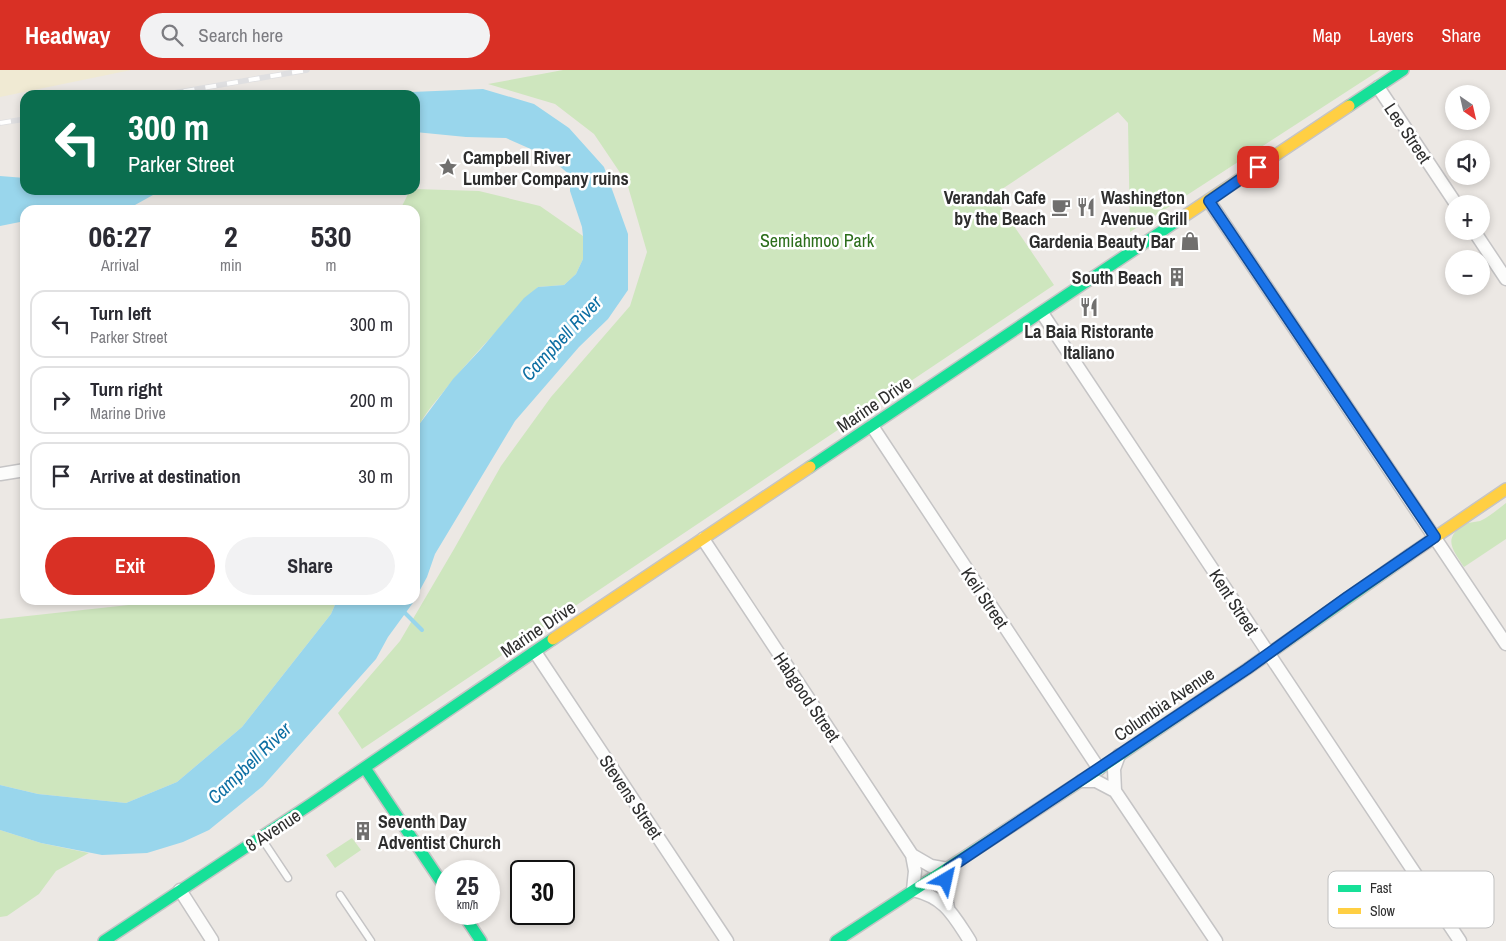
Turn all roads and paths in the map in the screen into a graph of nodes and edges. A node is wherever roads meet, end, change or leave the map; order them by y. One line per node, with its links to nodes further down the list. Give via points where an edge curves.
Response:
1 (1403, 70): 2 (street, Marine Drive)
2 (1378, 87): 3 (street, Lee Street); 4 (street, Marine Drive)
3 (1450, 195)
4 (1209, 201): 7 (street, Marine Drive); 12 (street)
5 (1480, 240): 6 (street)
6 (1506, 279)
7 (1042, 313): 8 (street, Marine Drive); 16 (street, Kent Street)
8 (872, 426): 13 (street, Marine Drive); 19 (street, Keil Street)
9 (20, 471): 10 (street)
10 (0, 474)
11 (1506, 489): 12 (street, Columbia Avenue)
12 (1435, 537): 14 (street); 16 (street, Columbia Avenue)
13 (703, 539): 15 (street, Marine Drive); 23 (street, Habgood Street)
14 (1506, 644)
15 (535, 652): 18 (street, Marine Drive); 38 (street, Stevens Street)
16 (1268, 654): 17 (street, Columbia Avenue); 25 (street, Kent Street)
17 (1119, 756): 19 (street, Columbia Avenue); 21 (street, via 1114,769)
18 (365, 768): 22 (street, 8 Avenue); 26 (street)
19 (1099, 769): 20 (street, Columbia Avenue)
20 (1082, 781): 21 (street, via 1096,781); 24 (street, Columbia Avenue)
21 (1115, 791): 41 (street)
22 (261, 838): 27 (lane); 28 (street, 8 Avenue)
23 (912, 855): 24 (street, Habgood Street, via 931,866); 29 (street, Habgood Street, via 915,871)
24 (948, 869): 29 (street, Columbia Avenue); 31 (street, via 945,892)
25 (1413, 871)
26 (435, 873)
27 (288, 878)
28 (180, 890): 34 (street); 35 (street, 8 Avenue)
29 (913, 890): 31 (street); 39 (street, Columbia Avenue)
30 (340, 894): 36 (lane)
31 (948, 908): 40 (street)
32 (470, 925): 37 (street)
33 (1451, 928): 42 (street, Kent Street)
34 (212, 940)
35 (104, 941)
36 (371, 941)
37 (481, 941)
38 (727, 941)
39 (836, 941)
40 (970, 941)
41 (1216, 941)
42 (1460, 941)

